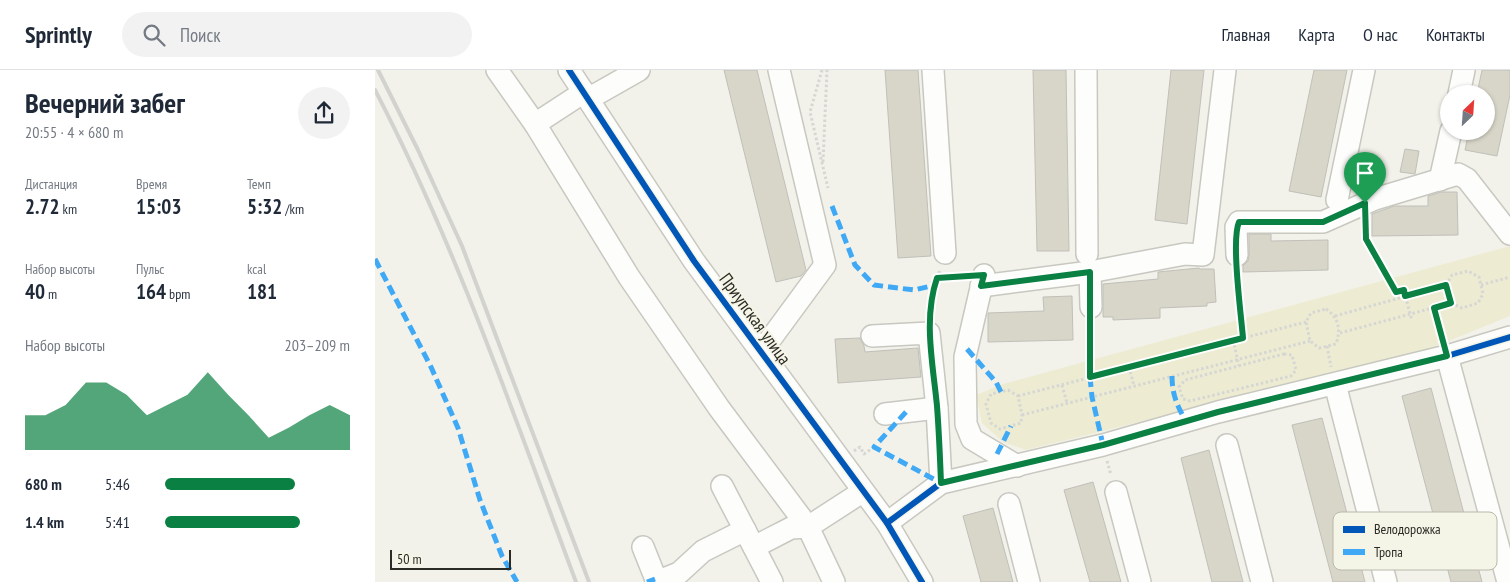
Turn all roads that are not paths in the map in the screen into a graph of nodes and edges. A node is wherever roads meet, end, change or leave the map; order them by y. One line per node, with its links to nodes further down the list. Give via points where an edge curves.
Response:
1 (497, 70): 12 (street)
2 (569, 70): 11 (street, Приупская улица)
3 (639, 70): 11 (street)
4 (779, 70): 23 (street, via 825,265)
5 (933, 70): 17 (street)
6 (1086, 70): 19 (street)
7 (1225, 70): 19 (street, via 1203,255)
8 (1364, 70): 15 (street)
9 (1464, 70): 10 (street)
10 (1461, 85)
11 (586, 96): 12 (street); 23 (street, Приупская улица, via 694,261)
12 (535, 124): 38 (street, via 629,277 719,408)
13 (1449, 140): 14 (street)
14 (1440, 180): 16 (street, via 1458,174 1467,179); 18 (street, via 1365,203 1323,222 1239,222)
15 (1337, 200)
16 (1510, 234)
17 (945, 253)
18 (1237, 255)
19 (1088, 263): 20 (street); 29 (street, via 982,281 965,357 966,424 973,439)
20 (1091, 307)
21 (872, 336): 26 (street, via 929,333)
22 (1510, 337): 24 (street)
23 (761, 352): 32 (street, Приупская улица)
24 (1447, 356): 25 (street); 36 (street)
25 (1335, 384): 29 (street); 35 (street)
26 (937, 408): 27 (street); 30 (street)
27 (885, 414)
28 (1227, 445): 48 (street)
29 (1017, 466): 30 (street)
30 (941, 483): 37 (street)
31 (722, 486): 39 (street)
32 (862, 492): 37 (street, Приупская улица); 38 (street)
33 (1116, 492): 47 (street)
34 (1009, 504): 46 (street)
35 (1368, 512)
36 (1489, 512)
37 (887, 523): 45 (street, Приупская улица)
38 (808, 527): 39 (street); 44 (street)
39 (749, 538): 42 (street, via 703,551 679,572); 43 (street)
40 (1497, 541): 49 (street)
41 (643, 547): 42 (street)
42 (657, 582)
43 (772, 582)
44 (834, 582)
45 (922, 582)
46 (1029, 582)
47 (1140, 582)
48 (1262, 582)
49 (1508, 582)

